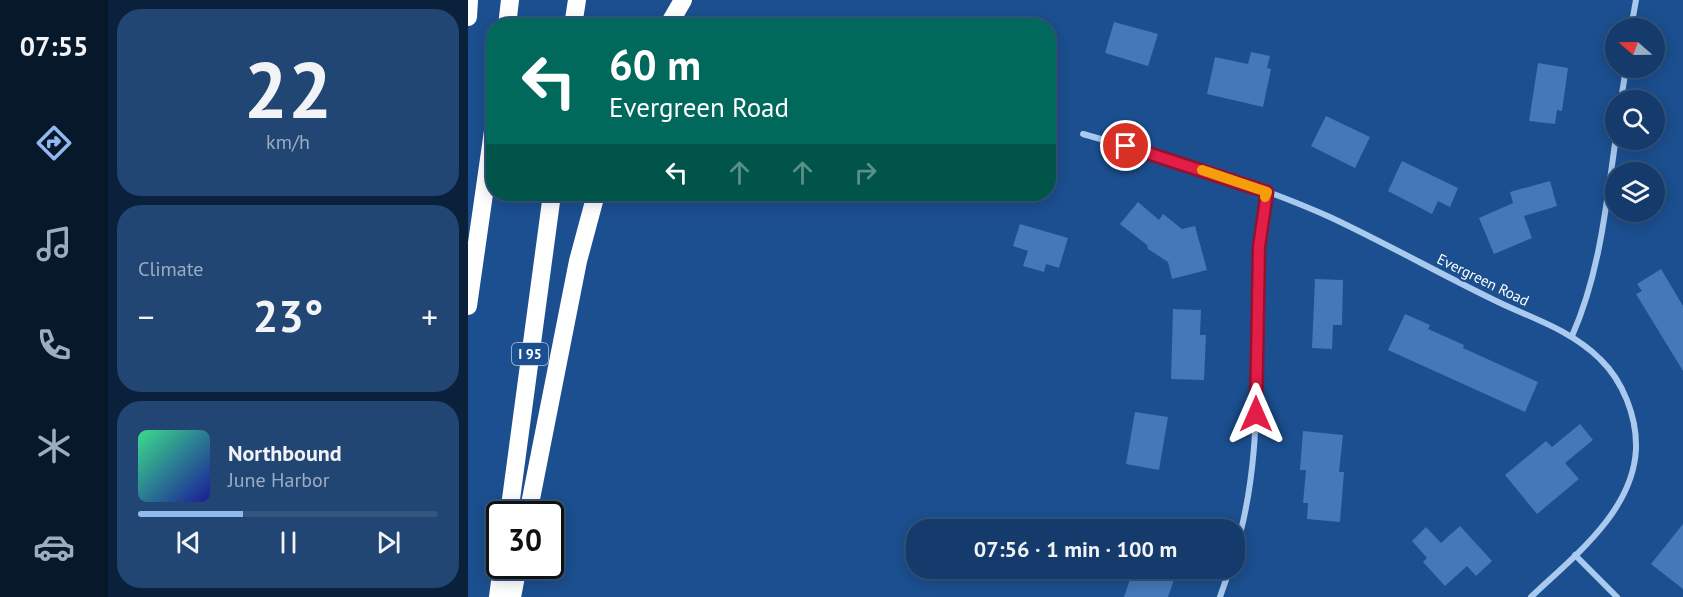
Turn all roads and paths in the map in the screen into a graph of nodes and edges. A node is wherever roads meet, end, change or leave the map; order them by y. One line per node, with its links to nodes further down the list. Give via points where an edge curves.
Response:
1 (469, 0): 6 (highway)
2 (510, 0): 7 (highway)
3 (577, 0): 8 (highway)
4 (683, 0): 9 (highway)
5 (1636, 0): 10 (street)
6 (468, 17)
7 (508, 18)
8 (574, 18)
9 (673, 18)
10 (1633, 18)
11 (1083, 134): 14 (street, Evergreen Road)
12 (1614, 150): 18 (street, via 1595,270)
13 (486, 180): 17 (highway)
14 (1267, 192): 18 (street, Evergreen Road, via 1332,219); 21 (street, via 1259,240 1254,467)
15 (551, 201): 19 (highway, I 95)
16 (594, 201): 20 (highway, via 578,261)
17 (468, 306)
18 (1572, 336): 22 (street, Evergreen Road, via 1610,370 1631,413 1636,439 1627,487 1610,516)
19 (511, 501)
20 (531, 501)
21 (1245, 519)
22 (1575, 555): 29 (street, Evergreen Road); 30 (street)
23 (500, 579): 26 (highway)
24 (515, 579): 27 (highway)
25 (1226, 579): 28 (street)
26 (498, 597)
27 (512, 597)
28 (1220, 597)
29 (1531, 597)
30 (1617, 597)

